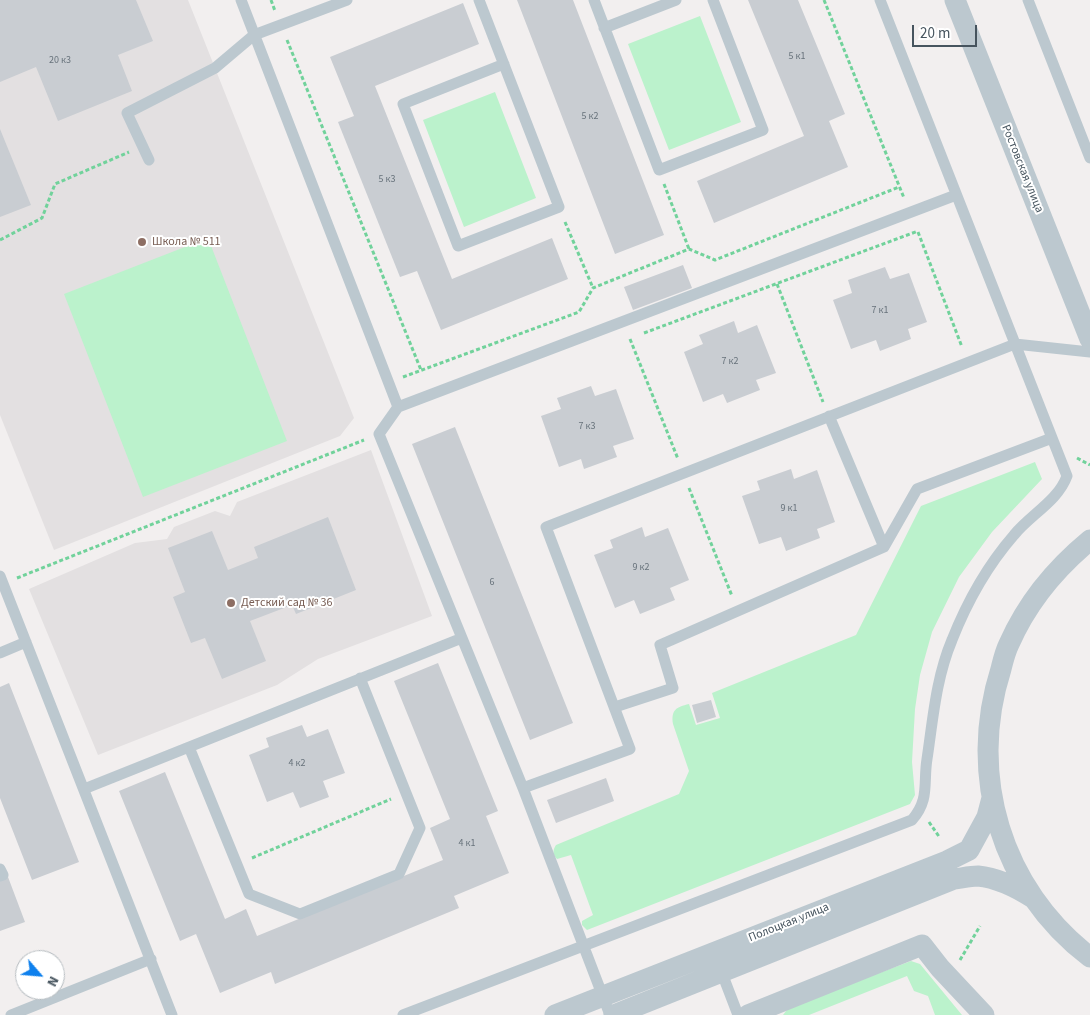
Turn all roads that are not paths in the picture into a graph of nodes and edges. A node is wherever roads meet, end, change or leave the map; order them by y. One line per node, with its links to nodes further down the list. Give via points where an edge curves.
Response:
1 (241, 0): 11 (lane)
2 (347, 0): 11 (lane)
3 (479, 0): 12 (lane)
4 (594, 0): 10 (lane)
5 (676, 0): 10 (lane)
6 (714, 0): 10 (lane, via 764,130 659,170)
7 (880, 0): 16 (lane)
8 (955, 0): 17 (street, Ростовская улица)
9 (1028, 0): 13 (lane)
10 (604, 28)
11 (254, 35): 15 (lane, via 215,68 127,113); 20 (lane)
12 (504, 64): 12 (lane, via 559,207 458,246 403,104)
13 (1087, 144): 14 (lane)
14 (1090, 158)
15 (149, 160)
16 (956, 195): 18 (lane); 20 (lane)
17 (1090, 339)
18 (1015, 344): 19 (lane); 21 (lane); 22 (lane)
19 (1090, 352)
20 (398, 407): 26 (lane, via 378,434)
21 (829, 416): 24 (lane); 30 (lane, via 546,527)
22 (1052, 438): 24 (lane, via 917,490); 38 (lane, via 1067,476 1063,487 1015,533 991,564 952,640 940,676 925,767 925,791 921,809 912,820)
23 (1090, 540): 34 (street, via 1068,558 1034,598 1009,644 993,694 987,746)
24 (884, 547): 30 (lane, via 660,645 673,688)
25 (1, 580): 27 (lane)
26 (462, 638): 29 (lane); 32 (lane)
27 (26, 642): 28 (lane); 33 (lane)
28 (0, 653)
29 (360, 678): 31 (lane); 31 (lane, via 420,828 399,874 300,914 249,894)
30 (614, 707): 32 (lane, via 630,749)
31 (189, 747): 33 (lane)
32 (523, 788): 38 (lane)
33 (84, 789): 41 (lane)
34 (992, 798): 37 (street, via 1006,848); 39 (street, Полоцкая улица, via 987,818 969,850)
35 (0, 869): 36 (lane, via 3,876)
36 (0, 876)
37 (1033, 898): 40 (street, via 1069,942); 42 (street, Полоцкая улица, via 999,881 977,876 954,879)
38 (584, 947): 43 (lane); 47 (lane)
39 (714, 952): 42 (lane); 43 (street, Полоцкая улица)
40 (1090, 957)
41 (151, 960): 45 (lane); 46 (lane)
42 (721, 972): 43 (street, Полоцкая улица); 49 (lane)
43 (609, 1009): 48 (street, Полоцкая улица)
44 (760, 1013): 50 (street, via 922,945)
45 (11, 1015)
46 (172, 1015)
47 (403, 1015)
48 (555, 1015)
49 (738, 1015)
50 (984, 1015)

